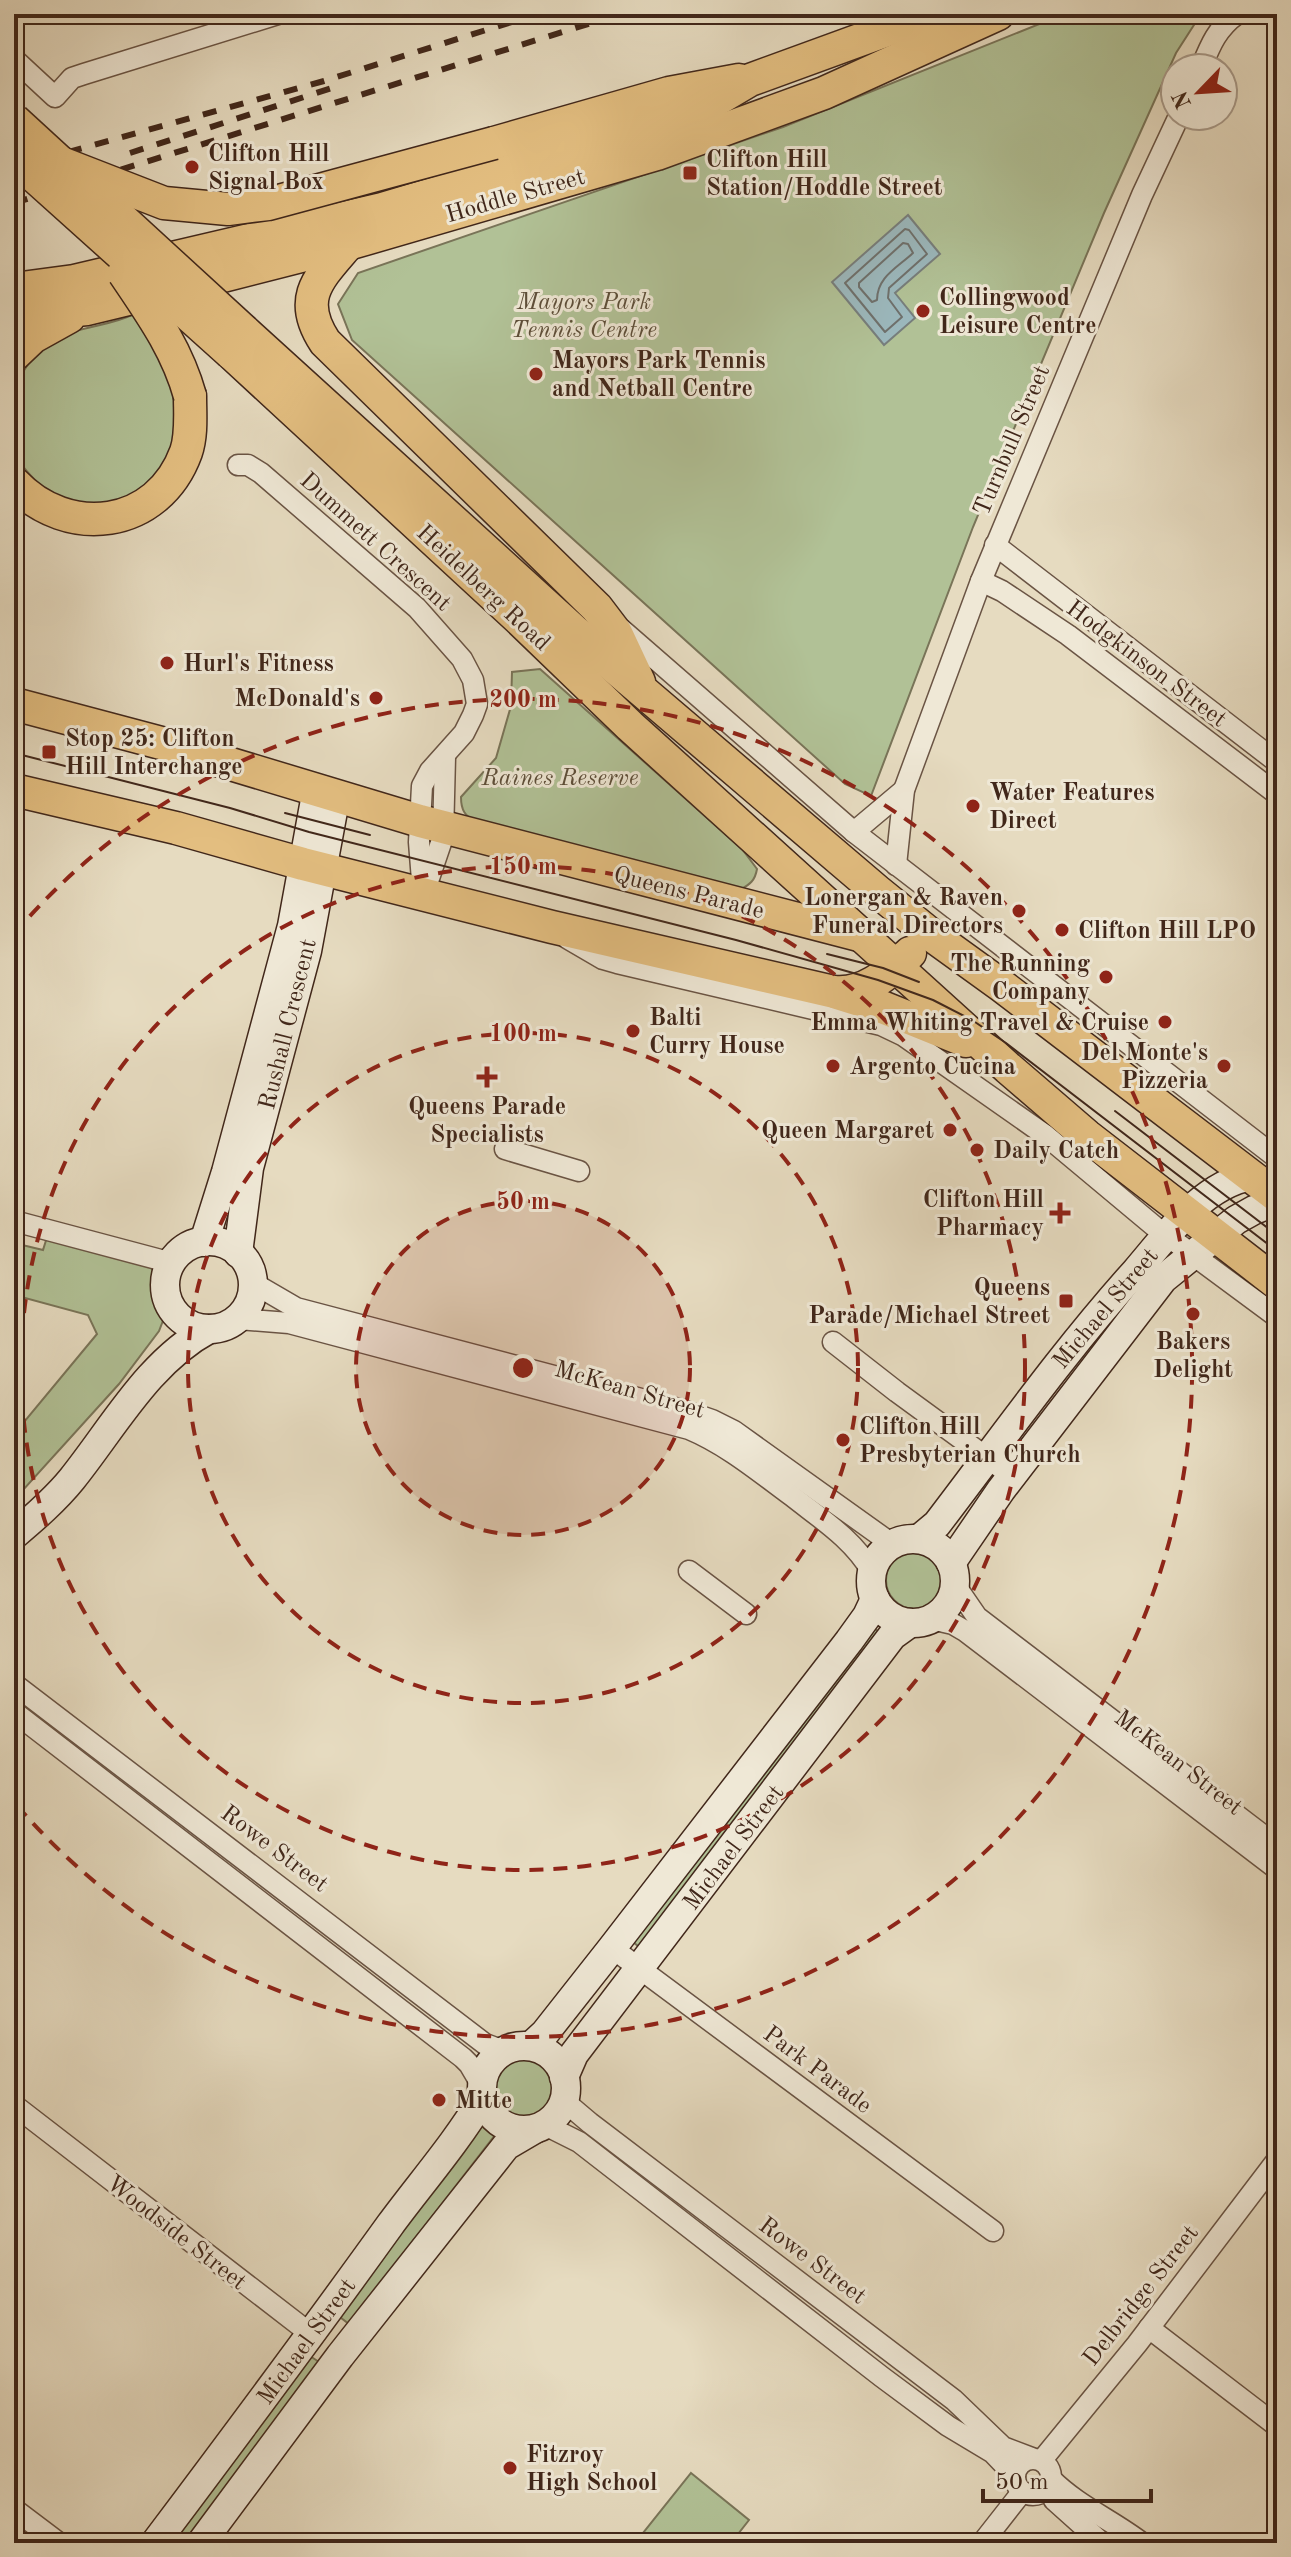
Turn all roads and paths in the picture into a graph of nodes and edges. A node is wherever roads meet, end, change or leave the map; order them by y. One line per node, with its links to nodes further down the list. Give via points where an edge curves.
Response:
1 (278, 14): 6 (street, via 72,78 55,97)
2 (931, 14): 7 (main road, Hoddle Street)
3 (998, 14): 13 (main road, Hoddle Street, via 837,88 729,129)
4 (1237, 14): 5 (street, via 1215,35)
5 (1208, 52)
6 (14, 59)
7 (750, 80): 11 (main road, bridge, via 669,93 268,204 228,209 164,203); 14 (main road, Hoddle Street, via 701,109 654,128 382,209 74,281)
8 (14, 120): 11 (main road, Heidelberg Road, bridge)
9 (1172, 132): 21 (street, Turnbull Street)
10 (14, 158): 12 (main road, Heidelberg Road, bridge)
11 (61, 163): 17 (main road, Heidelberg Road, bridge)
12 (101, 237): 17 (main road, Heidelberg Road, bridge); 20 (main road, bridge, via 169,339 183,372 190,396 187,449 164,491 135,510 105,519 49,511)
13 (348, 244): 15 (main road, Hoddle Street); 23 (main road, via 313,293 313,319 325,342)
14 (14, 289)
15 (87, 309): 16 (main road, Hoddle Street); 18 (main road, via 43,330)
16 (14, 316)
17 (237, 342): 24 (main road, Heidelberg Road); 33 (main road, Heidelberg Road, via 630,726)
18 (14, 355)
19 (238, 465): 31 (street, Dummett Crescent, via 261,473 360,558 417,608 462,659 477,704 464,733 424,781)
20 (14, 483)
21 (995, 545): 22 (street, Turnbull Street); 26 (street, Hodgkinson Street)
22 (981, 581): 28 (street, Turnbull Street); 30 (street, Hodgkinson Street, via 1068,635)
23 (597, 608): 24 (main road, via 616,633); 32 (street)
24 (643, 692): 38 (main road, Heidelberg Road)
25 (14, 704): 29 (main road, Queens Parade)
26 (1277, 762)
27 (14, 790): 35 (main road)
28 (904, 790): 32 (street, Turnbull Street); 34 (street, Turnbull Street)
29 (326, 792): 31 (main road, Queens Parade); 35 (street, Rushall Crescent)
30 (1277, 794)
31 (432, 824): 36 (street, Dummett Crescent, via 439,852); 37 (main road, Queens Parade)
32 (854, 832): 34 (street)
33 (770, 851): 37 (main road, via 765,884); 39 (main road, Heidelberg Road)
34 (896, 865): 40 (street)
35 (313, 866): 36 (main road); 53 (street, Rushall Crescent); 55 (street, Rushall Crescent, via 307,951 249,1168)
36 (423, 893): 42 (main road)
37 (735, 904): 39 (main road, Queens Parade)
38 (930, 934): 39 (main road, Queens Parade); 40 (main road, Heidelberg Road); 41 (main road)
39 (862, 936): 41 (main road, Heidelberg Road)
40 (971, 944): 45 (street); 45 (main road, Heidelberg Road, via 1002,986)
41 (896, 966): 43 (main road, via 866,988); 44 (main road, Heidelberg Road)
42 (722, 977): 43 (main road); 46 (street, via 881,1025)
43 (834, 992): 44 (main road)
44 (988, 1050): 46 (main road)
45 (1144, 1074): 48 (main road)
46 (1080, 1146): 52 (main road)
47 (505, 1149): 49 (street)
48 (1268, 1169): 50 (main road); 52 (street, Michael Street, via 1224,1185)
49 (579, 1171)
50 (1277, 1199): 54 (street, Michael Street, via 1247,1213)
51 (14, 1221): 56 (street)
52 (1176, 1225): 54 (main road); 64 (street, Michael Street)
53 (204, 1242): 55 (street, via 217,1242); 56 (street, via 191,1245)
54 (1204, 1245): 58 (main road); 60 (street); 65 (street, Michael Street, via 1163,1279)
55 (238, 1253): 57 (street)
56 (172, 1263): 59 (street, via 166,1277)
57 (253, 1283): 61 (street, via 252,1297); 72 (street, McKean Street, via 296,1308 712,1420)
58 (1277, 1283)
59 (171, 1306): 62 (street, via 187,1323); 66 (street, via 172,1324)
60 (1277, 1317)
61 (238, 1319): 62 (street); 75 (street, McKean Street, via 289,1323 689,1429 729,1449 841,1535 861,1553)
62 (209, 1329): 66 (street)
63 (833, 1342): 68 (street)
64 (1065, 1356): 65 (street); 68 (street, Michael Street)
65 (1089, 1376): 69 (street, Michael Street)
66 (146, 1383): 67 (street)
67 (92, 1450): 70 (street); 71 (street, via 71,1481)
68 (988, 1457): 69 (street); 72 (street, Michael Street, via 937,1524)
69 (1012, 1476): 74 (street, Michael Street)
70 (14, 1516)
71 (14, 1535)
72 (906, 1542): 74 (street, via 932,1543 943,1552); 75 (street, via 873,1566)
73 (689, 1571): 76 (street)
74 (953, 1574): 77 (street, via 951,1599 942,1611); 80 (street, McKean Street, via 977,1617)
75 (874, 1585): 77 (street, via 889,1616); 82 (street, Michael Street, via 867,1616 849,1641)
76 (746, 1614)
77 (920, 1621): 81 (street, McKean Street, via 953,1624 965,1631); 83 (street, Michael Street, via 892,1636)
78 (14, 1684): 84 (street, Rowe Street, via 485,2044)
79 (14, 1712): 86 (street, via 463,2058)
80 (1277, 1846)
81 (1277, 1869)
82 (612, 1948): 83 (street, Park Parade); 84 (street, Michael Street, via 545,2033)
83 (640, 1970): 85 (street, Michael Street, via 574,2054); 90 (street, Park Parade)
84 (518, 2048): 85 (street, via 552,2057); 86 (street, via 488,2065)
85 (564, 2089): 88 (street, via 560,2110); 95 (street, Rowe Street, via 590,2123 954,2400)
86 (482, 2092): 88 (street, via 497,2121 522,2130); 92 (street, Michael Street, via 471,2119)
87 (14, 2105): 92 (street, Woodside Street)
88 (540, 2127): 93 (street, Michael Street, via 506,2146); 95 (street, Rowe Street, via 579,2142 948,2426)
89 (1277, 2160): 91 (street, Delbridge Street)
90 (993, 2231)
91 (1149, 2328): 94 (street); 95 (street, Delbridge Street)
92 (312, 2335): 93 (street, Woodside Street); 98 (street, Michael Street)
93 (340, 2356): 99 (street, Michael Street)
94 (1277, 2426)
95 (1033, 2477): 100 (street, Delbridge Street); 101 (street, Rowe Street); 102 (street, Rowe Street)
96 (14, 2509): 97 (street)
97 (59, 2543)
98 (155, 2543)
99 (201, 2543)
100 (982, 2543)
101 (1102, 2543)
102 (1142, 2543)

